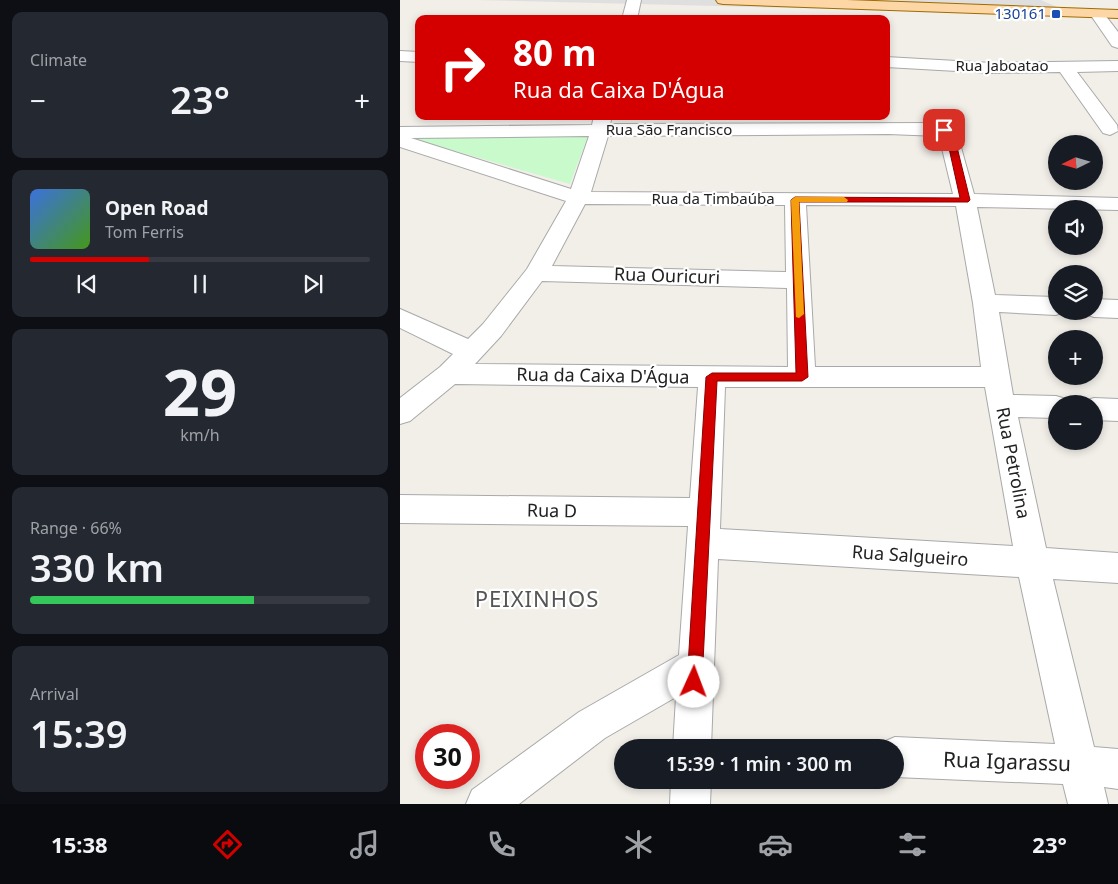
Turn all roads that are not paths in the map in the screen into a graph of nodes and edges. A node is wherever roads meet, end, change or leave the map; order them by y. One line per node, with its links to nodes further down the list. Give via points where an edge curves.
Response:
1 (634, 0): 8 (street)
2 (723, 0): 5 (main road)
3 (1036, 0): 5 (main road, via 1034,8)
4 (1050, 0): 6 (main road)
5 (1024, 12): 6 (main road)
6 (1090, 14): 7 (main road); 9 (street)
7 (1118, 14)
8 (630, 15)
9 (1118, 43)
10 (400, 56): 11 (street)
11 (415, 57)
12 (890, 62): 13 (street, Rua Jaboatao, via 992,68)
13 (1064, 66): 14 (street, Rua Jaboatao); 21 (street)
14 (1118, 66)
15 (853, 120): 19 (street, Rua São Francisco)
16 (890, 120): 20 (street, Rua São Francisco)
17 (493, 123): 18 (street, Rua São Francisco); 22 (street, Rua São Francisco)
18 (602, 123): 19 (street, Rua São Francisco); 24 (street)
19 (751, 123)
20 (938, 129): 26 (street, Rua Petrolina, via 948,133 951,139)
21 (1110, 129)
22 (400, 133)
23 (400, 141): 24 (street, Rua da Timbaúba)
24 (578, 198): 25 (street, Rua da Timbaúba); 28 (street)
25 (795, 200): 26 (street, Rua da Timbaúba); 29 (street)
26 (965, 200): 27 (street, Rua da Timbaúba); 30 (street, Rua Petrolina)
27 (1118, 204)
28 (536, 273): 29 (street, Rua Ouricuri); 35 (street, via 492,330)
29 (798, 280): 38 (street)
30 (985, 303): 31 (street); 39 (street, Rua Petrolina)
31 (1048, 306)
32 (1103, 308): 33 (street)
33 (1118, 309)
34 (400, 318): 35 (street)
35 (470, 351): 36 (street)
36 (449, 374): 37 (street, Rua da Caixa D'Água); 44 (street)
37 (712, 377): 38 (street, Rua da Caixa D'Água); 46 (street)
38 (802, 377): 39 (street, Rua da Caixa D'Água)
39 (996, 377): 40 (street, Rua Petrolina)
40 (1001, 405): 41 (street); 47 (street, Rua Petrolina)
41 (1048, 407)
42 (1103, 409): 43 (street)
43 (1118, 410)
44 (401, 414)
45 (400, 509): 46 (street, Rua D)
46 (704, 528): 47 (street, Rua Salgueiro); 49 (street)
47 (1033, 564): 48 (street, Rua Salgueiro); 52 (street, Rua Petrolina)
48 (1118, 568)
49 (695, 666): 50 (street); 55 (street, via 592,725)
50 (692, 739)
51 (904, 757): 52 (street, Rua Igarassu)
52 (1080, 765): 53 (street, Rua Igarassu); 57 (street, Rua Petrolina)
53 (1118, 769)
54 (691, 789): 56 (street)
55 (486, 804)
56 (690, 804)
57 (1088, 804)

